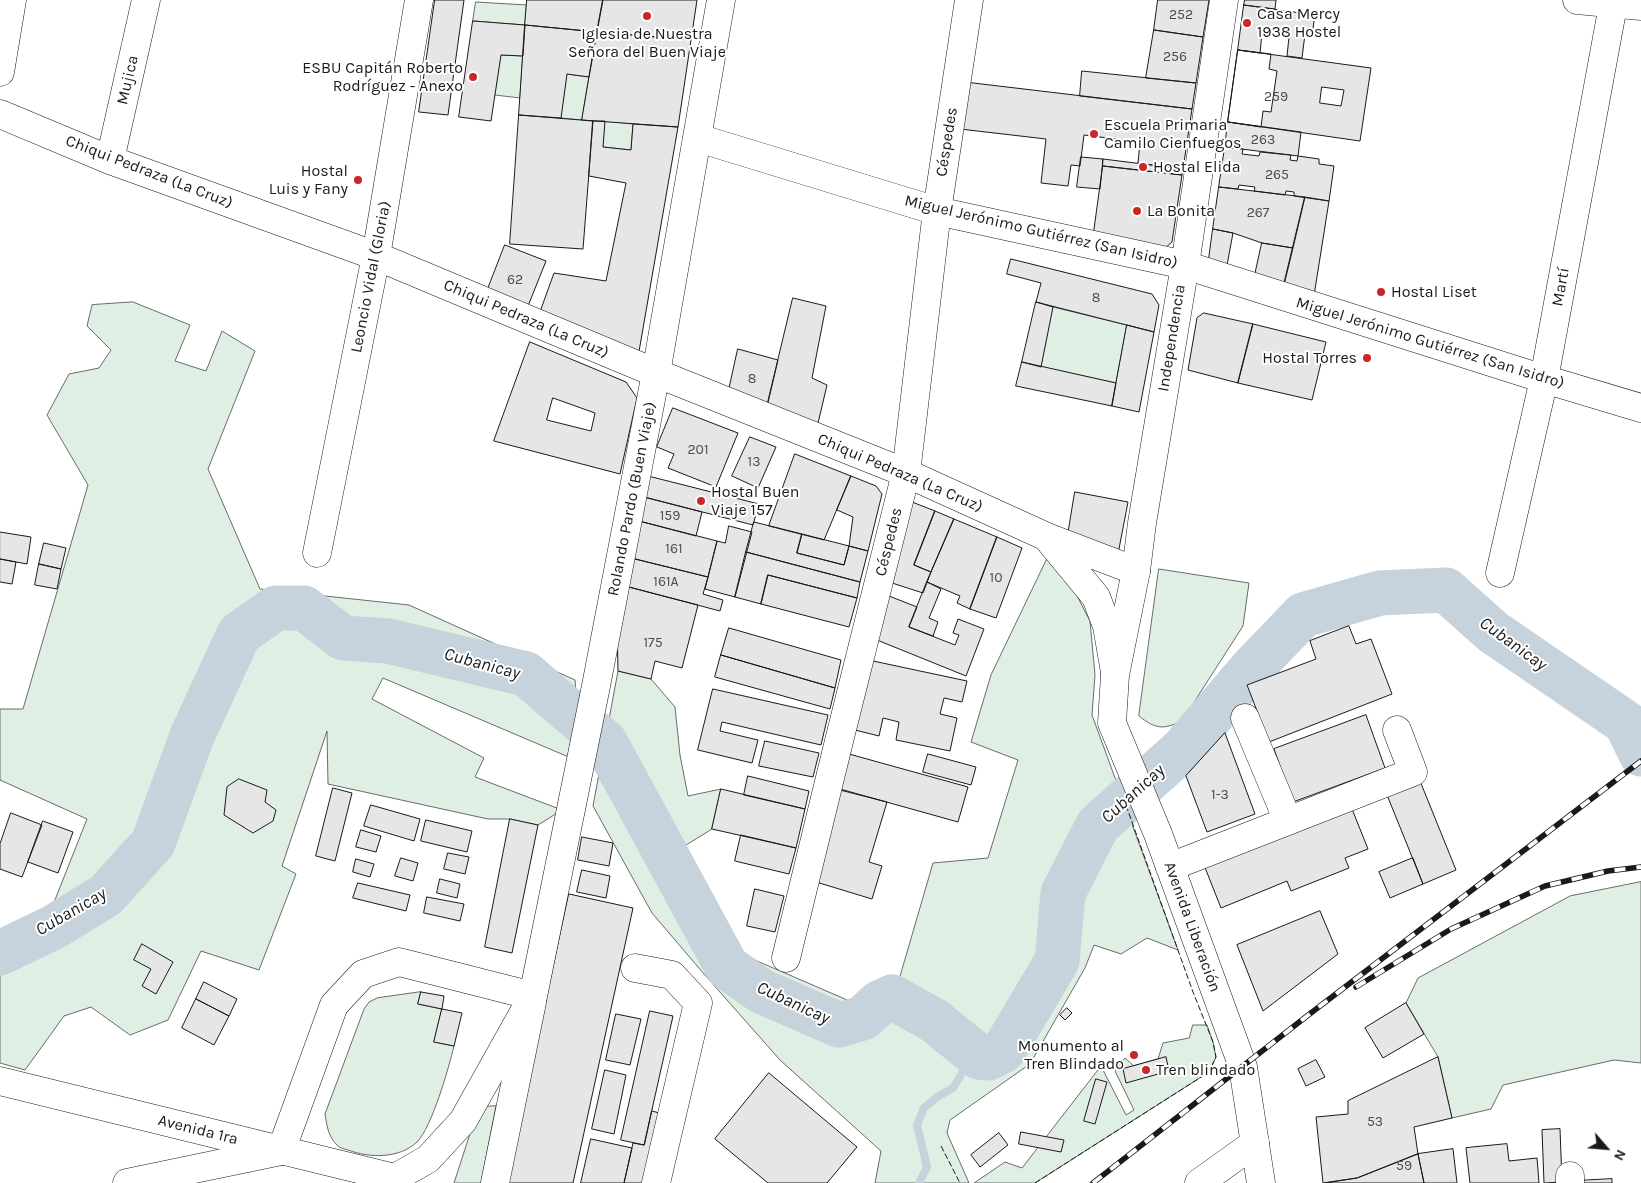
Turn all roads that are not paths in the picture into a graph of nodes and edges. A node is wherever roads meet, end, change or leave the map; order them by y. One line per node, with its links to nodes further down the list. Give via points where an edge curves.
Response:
1 (12, 0): 10 (street)
2 (146, 0): 13 (street, Mujica)
3 (419, 0): 15 (street, Leoncio Vidal (Gloria))
4 (721, 0): 12 (street, Rolando Pardo (Buen Viaje))
5 (969, 0): 14 (street, Céspedes)
6 (1224, 0): 16 (street, Independencia)
7 (1577, 0): 8 (street)
8 (1613, 2): 9 (street); 18 (street, Martí)
9 (1641, 6)
10 (0, 72)
11 (0, 114): 13 (street, Chiqui Pedraza (La Cruz))
12 (698, 138): 14 (street, Miguel Jerónimo Gutiérrez (San Isidro)); 17 (street, Rolando Pardo (Buen Viaje))
13 (110, 160): 15 (street, Chiqui Pedraza (La Cruz))
14 (937, 211): 16 (street, Miguel Jerónimo Gutiérrez (San Isidro)); 20 (street, Céspedes)
15 (376, 256): 17 (street, Chiqui Pedraza (La Cruz)); 22 (street, Leoncio Vidal (Gloria))
16 (1184, 265): 18 (street, Miguel Jerónimo Gutiérrez (San Isidro)); 23 (street, Independencia)
17 (656, 373): 20 (street, Chiqui Pedraza (La Cruz)); 32 (street, Rolando Pardo (Buen Viaje))
18 (1544, 379): 19 (street, Miguel Jerónimo Gutiérrez (San Isidro)); 24 (street, Martí)
19 (1641, 408)
20 (906, 473): 21 (street, Chiqui Pedraza (La Cruz)); 30 (street, Céspedes)
21 (1047, 537): 23 (street, Chiqui Pedraza (La Cruz)); 25 (street, Chiqui Pedraza (La Cruz), via 1096,597 1107,626)
22 (317, 553)
23 (1136, 571): 25 (street, Independencia)
24 (1500, 573)
25 (1115, 675): 29 (street, Avenida Liberación, via 1112,723)
26 (1245, 718): 28 (street)
27 (1397, 730): 28 (street, via 1413,772)
28 (1288, 821): 29 (street)
29 (1170, 867): 34 (street, Avenida Liberación, via 1243,1067)
30 (786, 958)
31 (635, 968): 39 (street, via 672,976 698,1003)
32 (533, 996): 35 (street, via 399,962 363,974 334,1005); 36 (street, Rolando Pardo (Buen Viaje), via 463,1121 428,1159); 38 (street)
33 (0, 1081): 35 (street, Avenida 1ra)
34 (1255, 1143): 40 (street); 41 (street, Avenida Liberación)
35 (281, 1151): 36 (street, Avenida 1ra); 37 (street)
36 (400, 1180)
37 (127, 1183)
38 (495, 1183)
39 (656, 1183)
40 (1199, 1183)
41 (1261, 1183)

